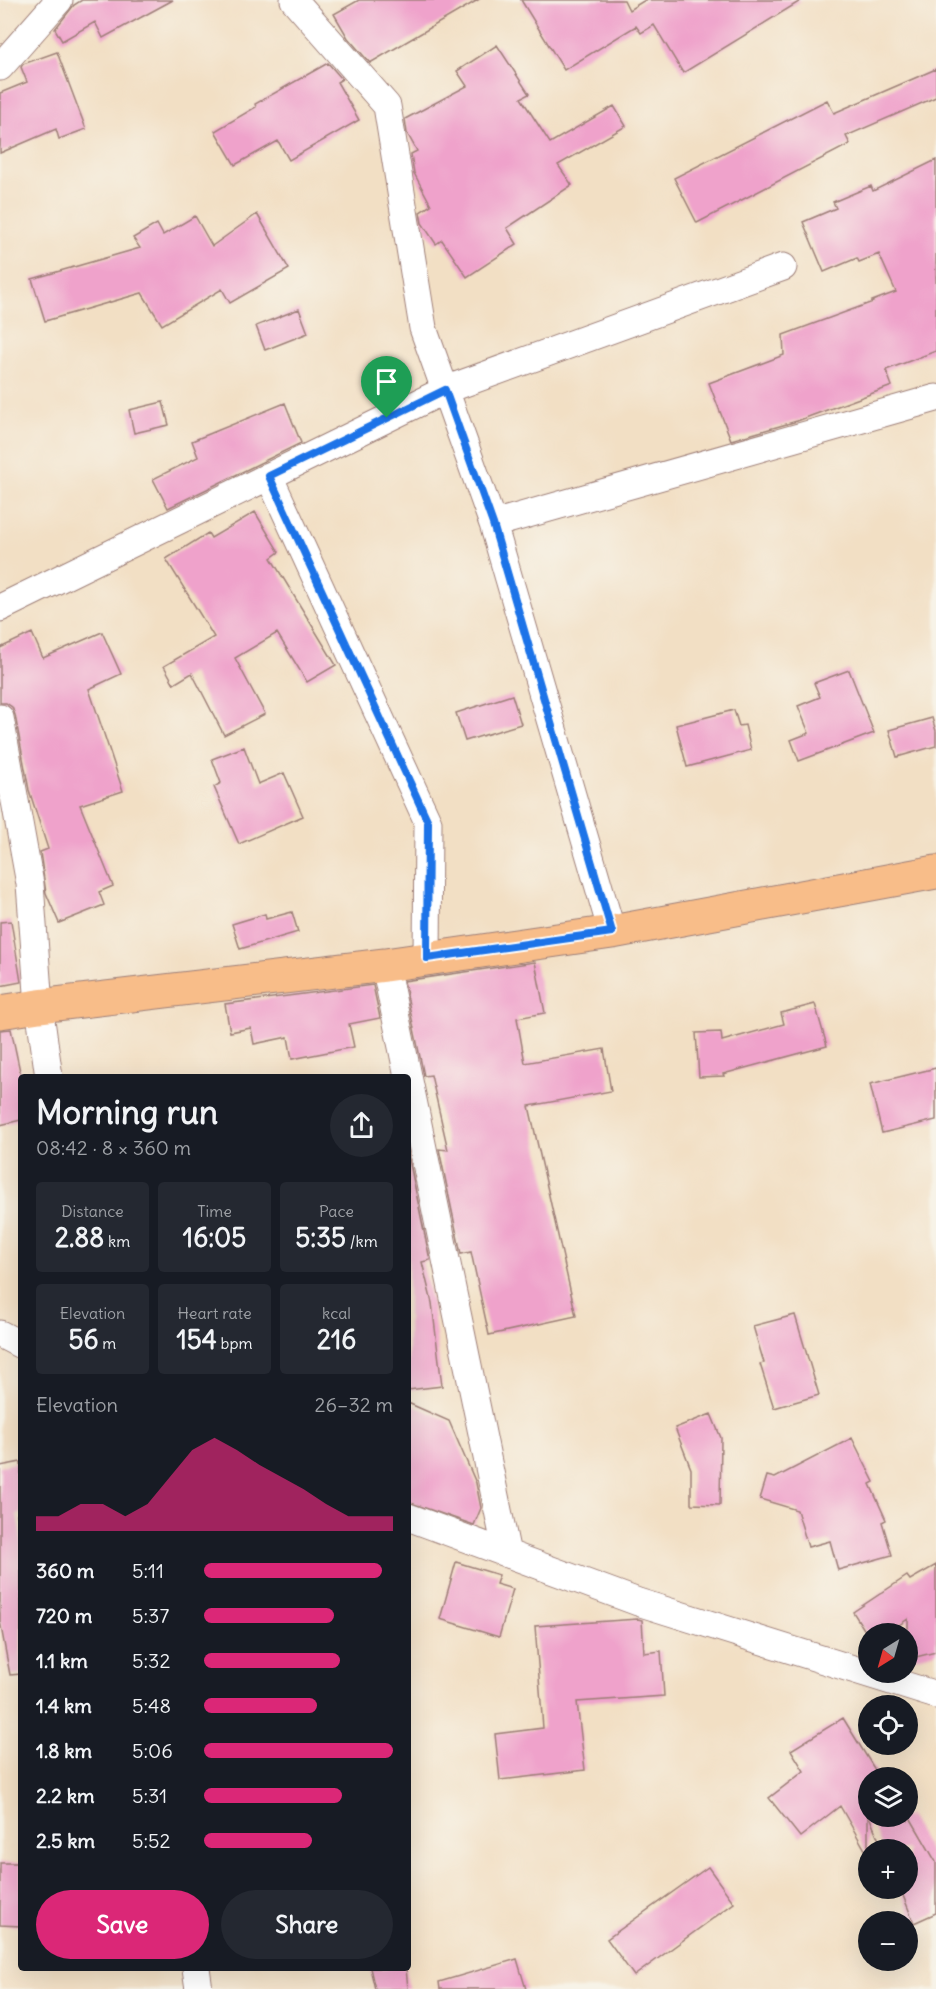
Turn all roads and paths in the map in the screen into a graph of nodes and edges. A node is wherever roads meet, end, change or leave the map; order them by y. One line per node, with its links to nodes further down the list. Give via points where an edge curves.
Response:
1 (58, 0): 3 (street)
2 (294, 0): 5 (street, via 387,106 423,328)
3 (0, 67)
4 (783, 267): 5 (street)
5 (445, 390): 7 (street); 8 (street)
6 (936, 398): 8 (street)
7 (269, 476): 9 (street); 13 (street, via 428,822)
8 (493, 524): 12 (street)
9 (0, 608)
10 (0, 718): 15 (street, via 30,884)
11 (936, 872): 12 (main road)
12 (612, 932): 13 (main road)
13 (427, 958): 14 (main road)
14 (385, 965): 15 (main road); 18 (street)
15 (39, 1006): 16 (main road); 17 (street)
16 (0, 1012)
17 (49, 1074)
18 (408, 1074)
19 (411, 1091): 23 (street)
20 (0, 1334): 21 (street)
21 (18, 1343)
22 (411, 1518): 23 (street)
23 (507, 1554): 24 (street, via 638,1602)
24 (936, 1695)
25 (196, 1971): 26 (street)
26 (199, 1989)

